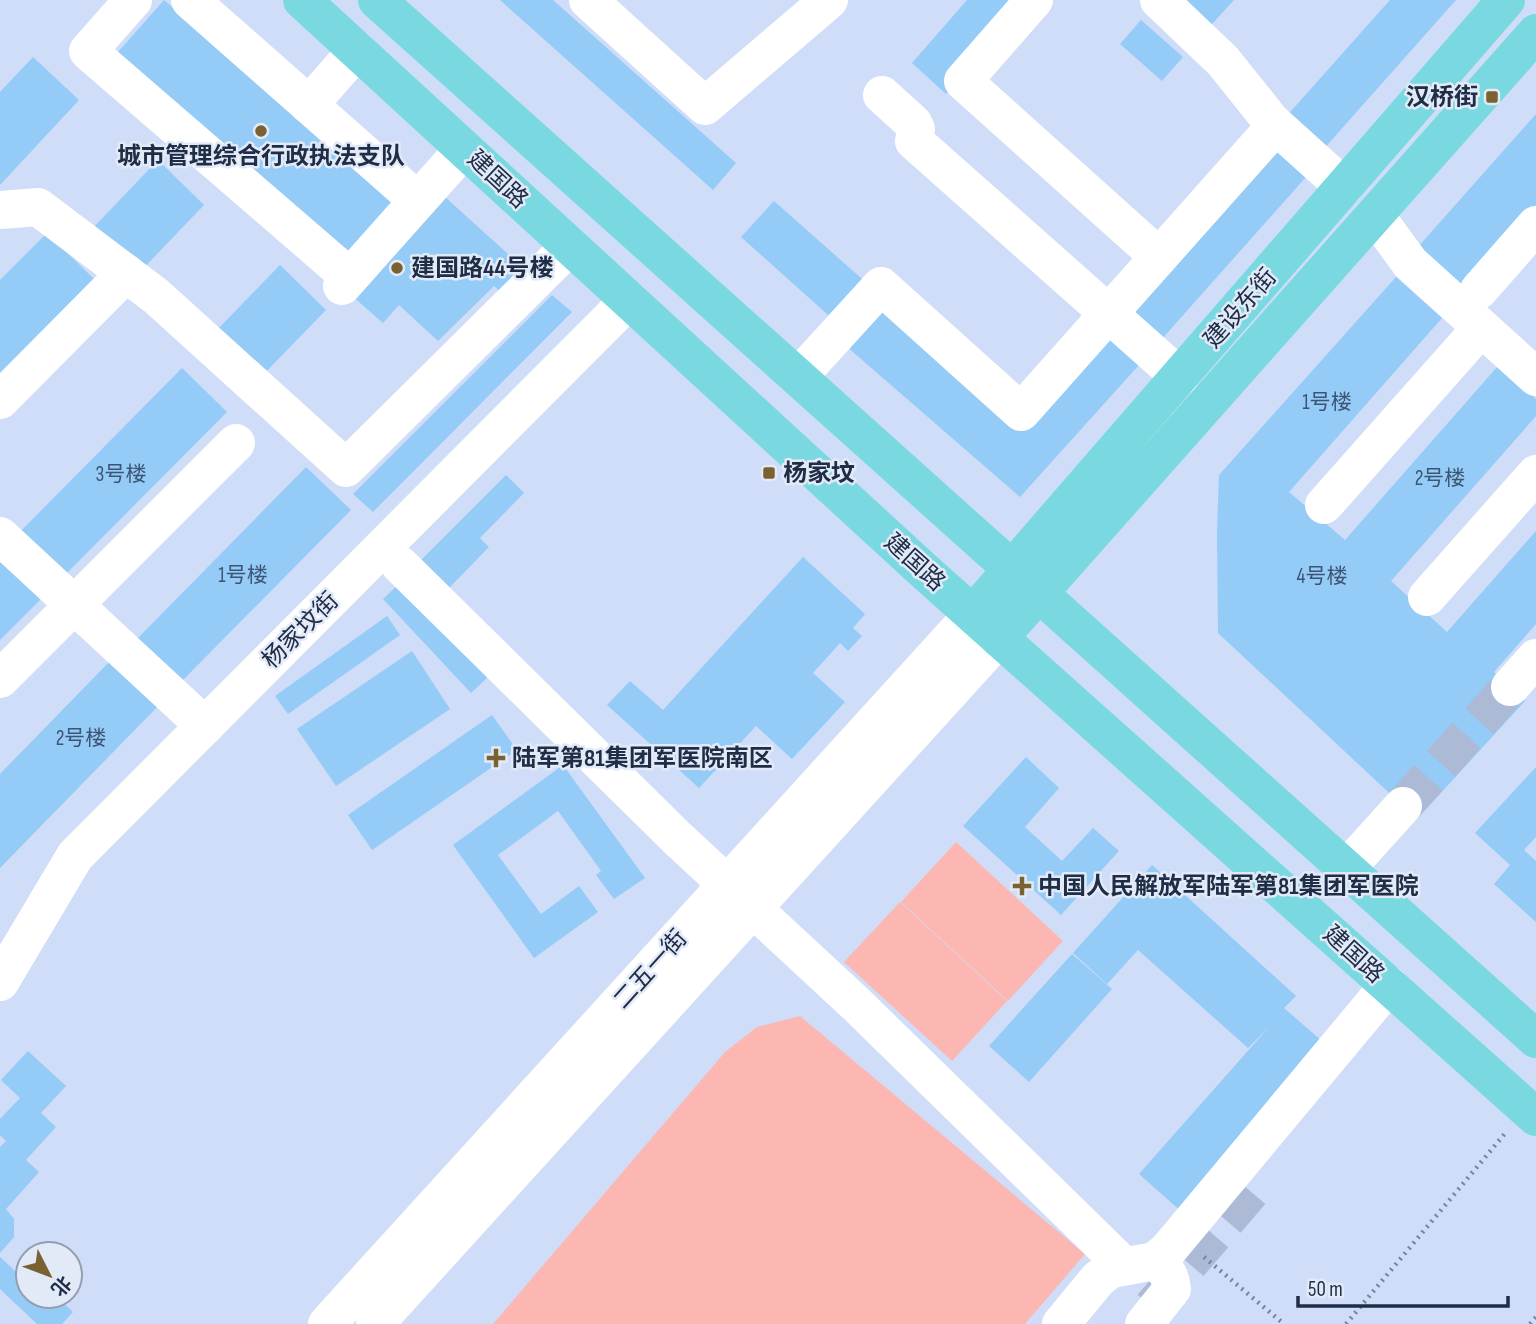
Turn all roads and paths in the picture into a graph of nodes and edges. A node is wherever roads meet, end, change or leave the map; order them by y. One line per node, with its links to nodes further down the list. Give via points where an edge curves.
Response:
1 (133, 0): 15 (street, via 88,51 340,276)
2 (190, 0): 13 (street)
3 (302, 0): 11 (main road, 建国路)
4 (377, 0): 28 (main road)
5 (829, 0): 9 (street, via 705,106)
6 (1034, 0): 22 (street, via 962,81)
7 (1159, 0): 16 (street, via 1223,61 1271,121)
8 (1506, 0): 16 (main road, 建设东街)
9 (591, 1)
10 (1536, 33): 19 (main road, 建设东街)
11 (357, 50): 13 (street); 15 (main road, 建国路)
12 (882, 95): 26 (street, via 914,123 914,141)
13 (309, 105): 17 (street)
14 (1262, 140): 22 (street)
15 (464, 149): 21 (main road, 建国路)
16 (1344, 187): 19 (main road); 29 (main road, 建设东街)
17 (409, 193)
18 (0, 210): 23 (street, via 38,207)
19 (1375, 215): 27 (street, via 1410,263); 37 (main road, 建设东街)
20 (1536, 225): 24 (street)
21 (570, 246): 23 (street, via 346,468); 25 (main road, 建国路)
22 (1159, 257): 26 (street)
23 (125, 273): 31 (street)
24 (1479, 290)
25 (629, 300): 40 (main road, 建国路); 44 (street, 杨家坟街)
26 (1110, 313): 28 (street, via 1021,412 881,286); 29 (street)
27 (1481, 328): 30 (street); 34 (street)
28 (798, 377): 37 (main road)
29 (1180, 377): 37 (main road, 建设东街)
30 (1536, 377)
31 (0, 400)
32 (236, 443): 39 (street)
33 (1536, 474): 38 (street)
34 (1324, 505)
35 (0, 536): 39 (street)
36 (400, 565): 47 (street)
37 (1026, 582): 40 (main road, 建设东街); 46 (main road)
38 (1427, 597)
39 (73, 606): 42 (street); 44 (street)
40 (986, 626): 47 (street, 二五一街); 49 (main road, 建国路)
41 (1536, 658): 43 (street)
42 (0, 679)
43 (1510, 687)
44 (205, 726): 48 (street, 杨家坟街, via 75,856)
45 (1403, 806): 46 (street)
46 (1346, 869): 50 (main road)
47 (739, 897): 53 (street, via 855,1003); 55 (street, 二五一街); 56 (street, 二五一街)
48 (0, 982)
49 (1381, 995): 51 (main road, 建国路); 52 (street, via 1358,1064); 53 (street)
50 (1536, 1039)
51 (1531, 1112): 60 (path)
52 (1253, 1189)
53 (1153, 1254): 57 (street, via 1111,1269); 58 (street, via 1171,1278 1172,1289); 59 (path)
54 (1536, 1317): 61 (path)
55 (327, 1324)
56 (374, 1324)
57 (1061, 1324)
58 (1144, 1324)
59 (1284, 1324)
60 (1346, 1324)
61 (1530, 1324)

